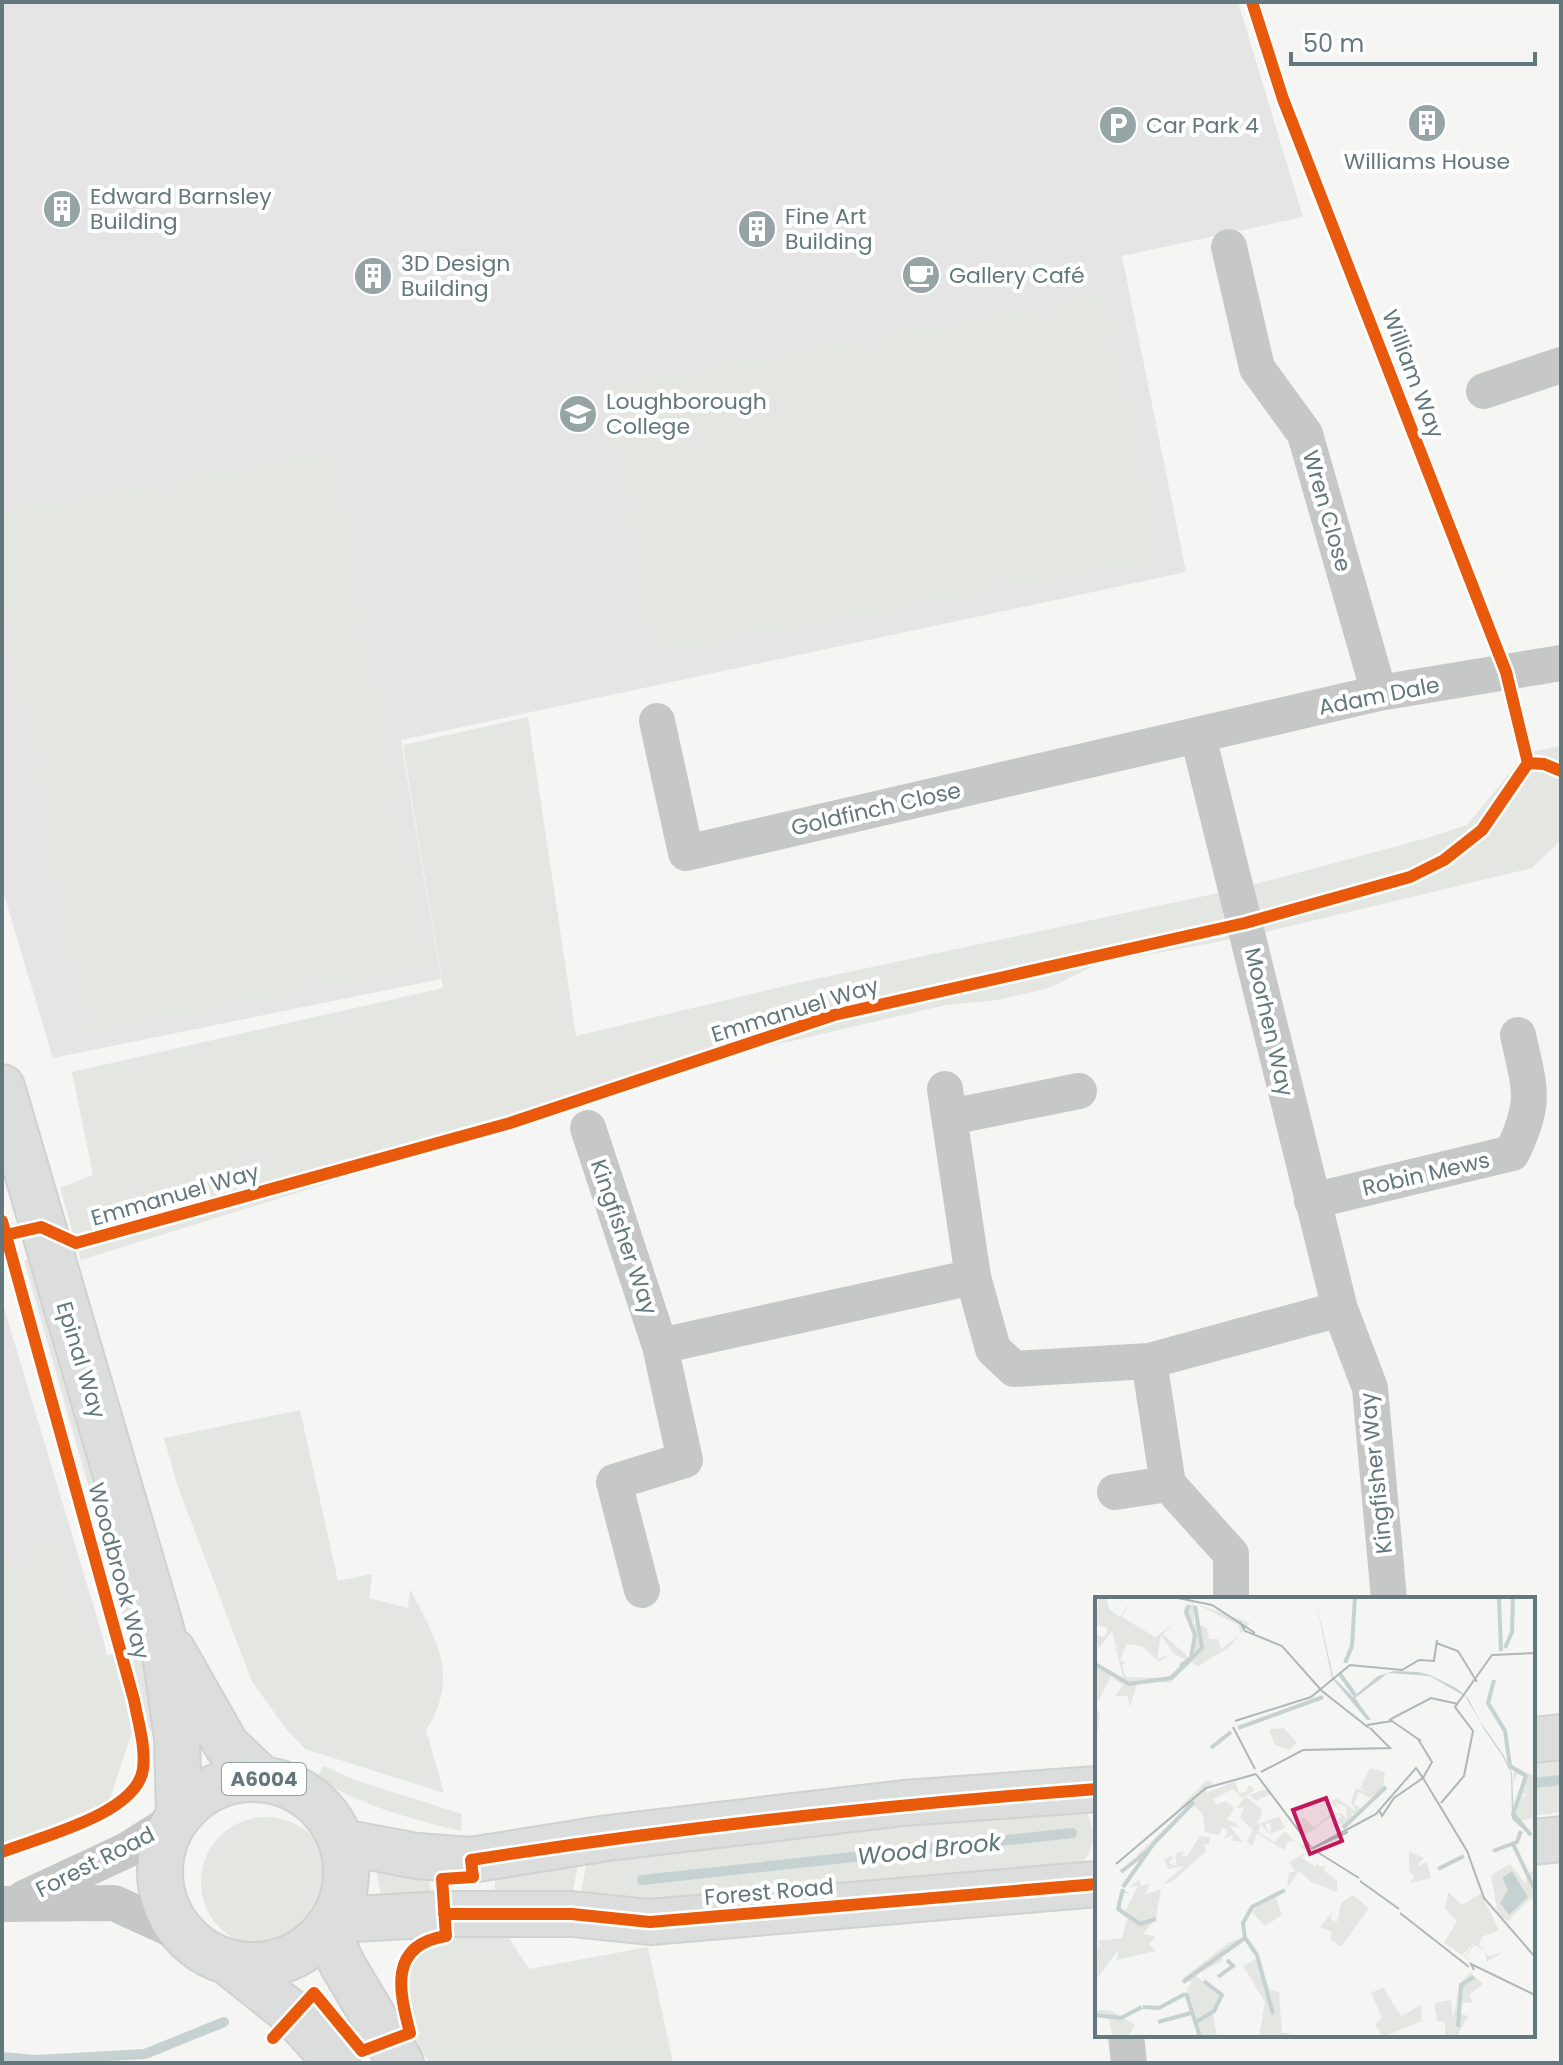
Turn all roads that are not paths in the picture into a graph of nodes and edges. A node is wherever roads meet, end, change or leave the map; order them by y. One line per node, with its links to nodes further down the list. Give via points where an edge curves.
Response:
1 (1229, 247): 5 (street, Wren Close, via 1257,368 1305,434)
2 (1561, 365): 3 (street)
3 (1484, 391)
4 (1561, 663): 5 (street, Adam Dale)
5 (1379, 693): 7 (street, Adam Dale)
6 (657, 721): 7 (street, Goldfinch Close, via 686,853)
7 (1198, 736): 12 (street, Moorhen Way)
8 (1518, 1035): 12 (street, Robin Mews, via 1532,1094 1528,1119 1512,1153)
9 (2, 1087): 22 (main road, Epinal Way / A6004)
10 (1079, 1091): 13 (street, via 947,1103)
11 (588, 1128): 15 (street, Kingfisher Way)
12 (1312, 1201): 14 (street, Moorhen Way)
13 (973, 1277): 15 (street); 16 (street, via 993,1349 1014,1369)
14 (1340, 1309): 16 (street); 21 (street, Kingfisher Way, via 1370,1388)
15 (660, 1346): 19 (street, Kingfisher Way, via 685,1460 614,1482)
16 (1149, 1361): 17 (street)
17 (1168, 1484): 18 (street); 20 (street, via 1231,1554)
18 (1115, 1492)
19 (642, 1590)
20 (1231, 1592)
21 (1389, 1597)
22 (162, 1632): 25 (main road, Epinal Way / A6004, via 227,1746); 27 (main road, Epinal Way / A6004, via 177,1738)
23 (1561, 1737): 24 (main road)
24 (1535, 1740)
25 (261, 1778): 27 (main road, A6004, via 205,1791); 29 (main road, A6004, via 293,1787 321,1806)
26 (1095, 1789): 29 (main road, via 904,1803 471,1860)
27 (176, 1817): 32 (street, Forest Road, via 127,1850); 34 (main road, A6004, via 161,1849 159,1877 166,1910)
28 (1561, 1839): 30 (main road)
29 (342, 1842): 33 (main road, A6004, via 347,1878)
30 (1535, 1842)
31 (1095, 1884): 33 (main road, Forest Road, via 650,1922 541,1914)
32 (9, 1903): 34 (street, Forest Road, via 114,1903)
33 (331, 1926): 35 (main road, A6004, via 315,1944 284,1961 250,1967); 38 (main road, via 342,1964)
34 (182, 1934): 35 (main road, A6004, via 199,1950)
35 (229, 1963): 37 (main road, A6004, via 294,2015)
36 (1126, 2037): 39 (street)
37 (337, 2063)
38 (401, 2063)
39 (1129, 2063)

